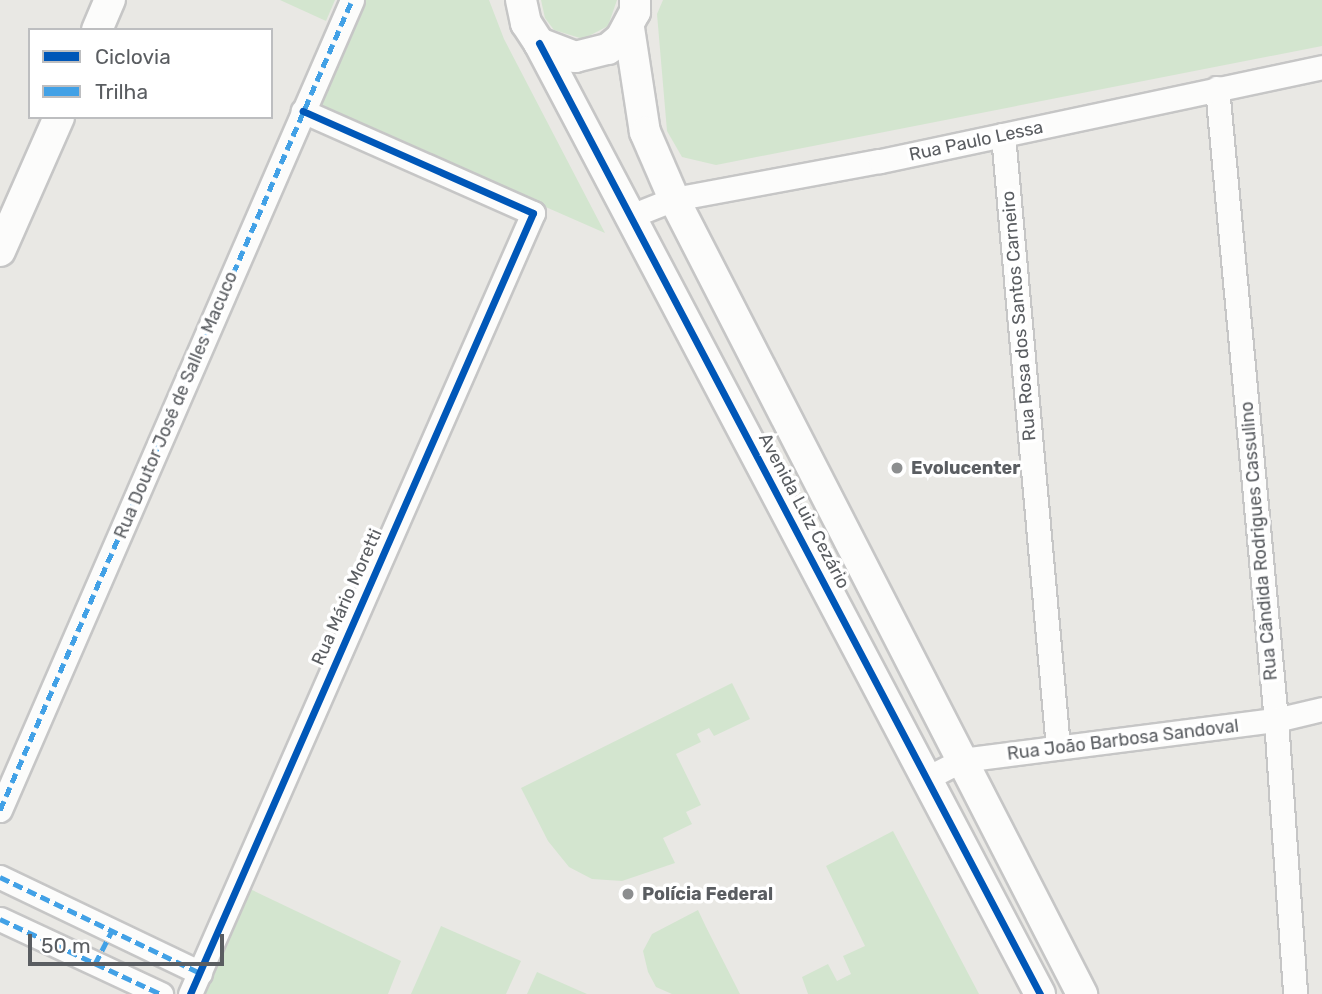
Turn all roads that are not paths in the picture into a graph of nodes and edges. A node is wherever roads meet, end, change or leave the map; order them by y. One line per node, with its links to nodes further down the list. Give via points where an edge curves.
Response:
1 (110, 0): 5 (street)
2 (352, 0): 9 (street, Rua Doutor José de Salles Macuco)
3 (521, 0): 6 (street, Avenida Luiz Cezário, via 526,23)
4 (632, 14): 6 (street, via 608,49 592,56 555,53); 12 (street, Avenida Luiz Cezário, via 645,132)
5 (98, 28)
6 (539, 43): 13 (street, Avenida Luiz Cezário)
7 (1322, 67): 8 (street, Rua Paulo Lessa)
8 (1217, 88): 11 (street, Rua Paulo Lessa); 16 (street, Rua Cândida Rodrigues Cassulino)
9 (303, 111): 20 (street, Rua Doutor José de Salles Macuco); 25 (street, Rua Mário Moretti, via 533,213)
10 (58, 119): 14 (street)
11 (1003, 135): 12 (street, Rua Paulo Lessa); 17 (street, Rua Rosa dos Santos Carneiro)
12 (674, 199): 13 (street, Rua Paulo Lessa); 18 (street, Avenida Luiz Cezário)
13 (631, 216): 19 (street, Avenida Luiz Cezário)
14 (0, 251)
15 (1322, 709): 16 (street, Rua João Barbosa Sandoval)
16 (1276, 720): 17 (street, Rua João Barbosa Sandoval); 30 (street, Rua Cândida Rodrigues Cassulino)
17 (1058, 748): 18 (street, Rua João Barbosa Sandoval)
18 (962, 760): 19 (street, Rua João Barbosa Sandoval); 29 (street, Avenida Luiz Cezário)
19 (927, 778): 28 (street, Avenida Luiz Cezário)
20 (0, 810)
21 (0, 877): 23 (street)
22 (0, 919): 24 (street)
23 (112, 930): 24 (street); 25 (street)
24 (95, 964): 26 (street)
25 (200, 973): 27 (street, Rua Mário Moretti)
26 (161, 994)
27 (190, 994)
28 (1040, 994)
29 (1082, 994)
30 (1295, 994)

